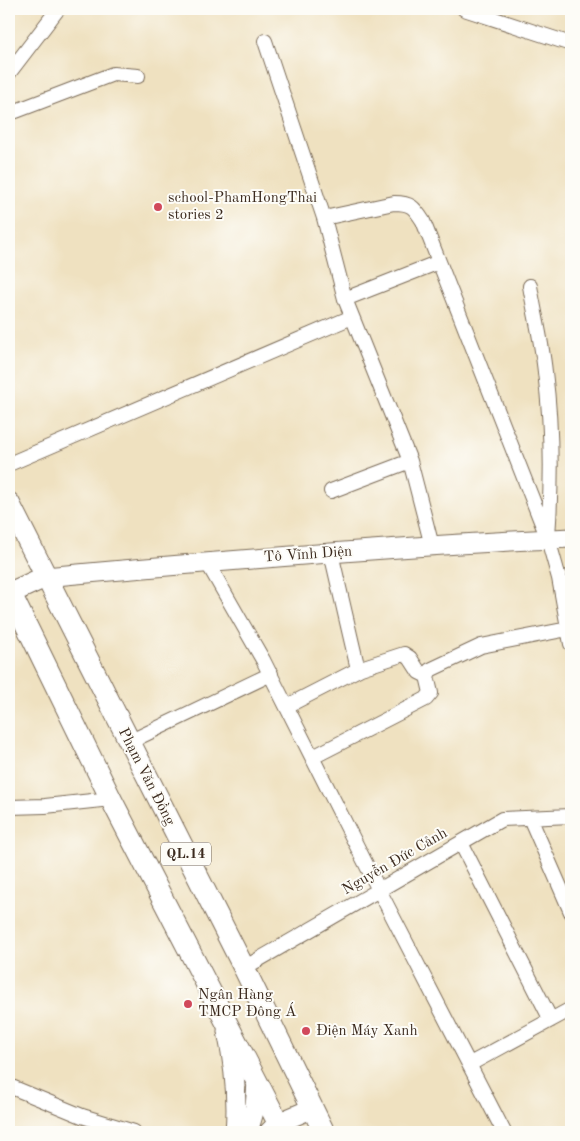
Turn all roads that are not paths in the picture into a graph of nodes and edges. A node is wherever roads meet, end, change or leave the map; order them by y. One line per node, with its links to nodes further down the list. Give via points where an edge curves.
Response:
1 (58, 9): 5 (street)
2 (464, 9): 4 (street)
3 (265, 41): 8 (street)
4 (571, 44)
5 (9, 72)
6 (138, 76): 7 (street, via 113,74)
7 (9, 112)
8 (324, 218): 9 (street, via 406,204 415,209 422,221); 11 (street)
9 (439, 262): 11 (street); 18 (street)
10 (530, 286): 18 (street, via 549,409)
11 (345, 299): 12 (street)
12 (352, 317): 13 (street); 14 (street)
13 (410, 461): 15 (street); 19 (street)
14 (9, 464)
15 (331, 491)
16 (9, 503): 22 (main road, Phạm Văn Đồng / QL.14)
17 (571, 538): 18 (street, Tô Vĩnh Diện)
18 (548, 539): 19 (street, Tô Vĩnh Diện); 24 (street)
19 (432, 546): 20 (street, Tô Vĩnh Diện)
20 (330, 553): 21 (street, Tô Vĩnh Diện); 26 (street, via 356,661)
21 (207, 562): 22 (street, Tô Vĩnh Diện); 27 (street)
22 (45, 577): 23 (main road); 30 (main road, Phạm Văn Đồng / QL.14)
23 (10, 592): 32 (main road, QL.14)
24 (568, 629): 25 (street); 28 (street, via 481,646 430,670)
25 (571, 644)
26 (361, 668): 28 (street, via 404,654 419,672); 29 (street)
27 (271, 674): 29 (street); 30 (street)
28 (428, 676): 31 (street, via 431,692 426,699)
29 (286, 706): 31 (street)
30 (129, 742): 39 (main road, Phạm Văn Đồng / QL.14)
31 (313, 757): 37 (street)
32 (111, 799): 33 (street); 41 (main road, QL.14)
33 (9, 807)
34 (571, 816): 35 (street, Nguyễn Đức Cảnh)
35 (530, 818): 36 (street, Nguyễn Đức Cảnh, via 502,820); 38 (street)
36 (460, 843): 37 (street, Nguyễn Đức Cảnh); 42 (street)
37 (379, 890): 39 (street, Nguyễn Đức Cảnh); 43 (street)
38 (571, 912)
39 (244, 968): 46 (main road, Phạm Văn Đồng / QL.14)
40 (571, 1010): 42 (street)
41 (224, 1020): 44 (main road, QL.14); 49 (street, via 234,1078)
42 (551, 1020): 43 (street)
43 (470, 1064): 52 (street)
44 (257, 1082): 47 (main road, QL.14); 50 (street, via 255,1108)
45 (9, 1086): 48 (street, via 82,1116)
46 (313, 1108): 47 (street); 51 (main road, Phạm Văn Đồng / QL.14)
47 (277, 1129)
48 (134, 1132)
49 (235, 1132)
50 (248, 1132)
51 (324, 1132)
52 (504, 1132)

